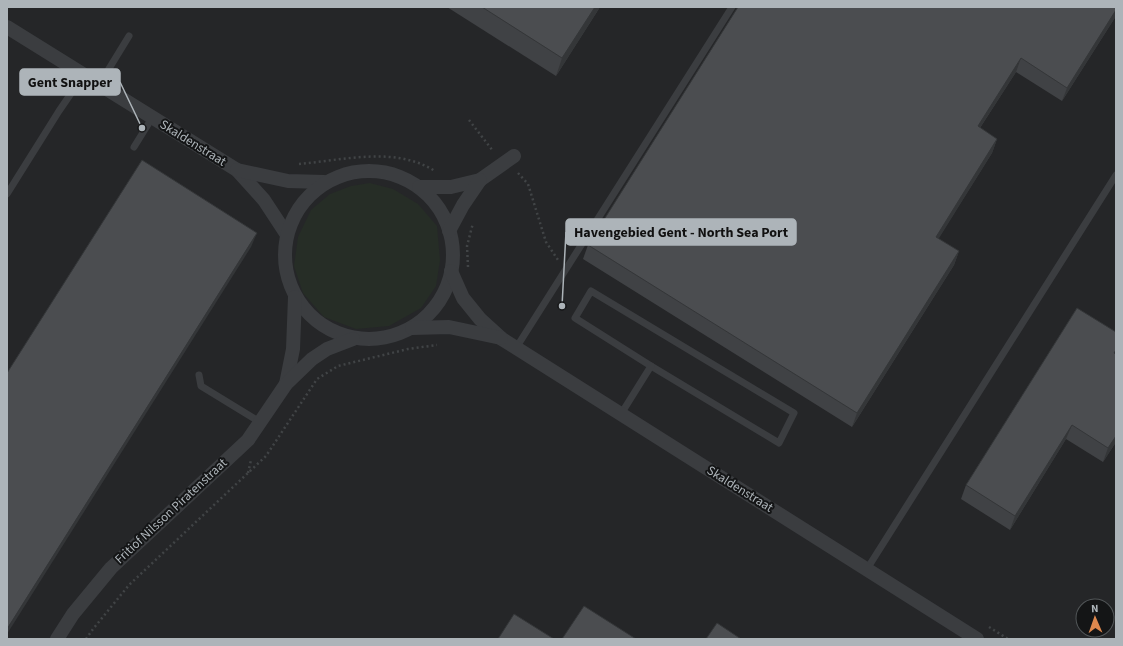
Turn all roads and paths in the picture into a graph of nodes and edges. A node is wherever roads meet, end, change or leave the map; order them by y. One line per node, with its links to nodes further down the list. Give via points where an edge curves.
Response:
1 (732, 7): 22 (lane)
2 (7, 28): 4 (street, Skaldenstraat)
3 (129, 36): 5 (lane)
4 (83, 76): 5 (street, Skaldenstraat); 17 (lane)
5 (99, 85): 6 (street, Skaldenstraat)
6 (152, 118): 8 (lane); 11 (street, Skaldenstraat)
7 (469, 120): 9 (path)
8 (134, 147)
9 (508, 160): 13 (street); 22 (path, via 528,184 546,242)
10 (292, 164): 16 (path, via 367,156 401,158 424,164 439,173)
11 (237, 170): 14 (street, Skaldenstraat, via 288,181); 20 (street, Skaldenstraat, via 264,200)
12 (1116, 175): 35 (lane)
13 (480, 180): 16 (street); 18 (street)
14 (324, 182): 15 (street, Skaldenstraat, via 350,172 379,170 405,178); 20 (street, Skaldenstraat, via 310,193 291,219)
15 (419, 187): 16 (street); 19 (street, Skaldenstraat, via 428,193 442,212)
16 (451, 187)
17 (7, 194)
18 (463, 206): 19 (street); 21 (path, via 473,223 467,246)
19 (449, 231): 23 (street, Skaldenstraat, via 454,262)
20 (287, 235): 24 (street, Skaldenstraat, via 283,251 288,282)
21 (469, 270)
22 (565, 270): 29 (lane)
23 (451, 271): 26 (street, Skaldenstraat, via 447,288 436,307); 28 (street, Skaldenstraat, via 463,298 480,319)
24 (295, 295): 27 (street, Skaldenstraat, via 303,309 325,328); 32 (street, Fritiof Nilsson Piratenstraat, via 293,349)
25 (448, 327): 26 (street, Skaldenstraat); 28 (street, Skaldenstraat); 37 (path, via 440,344 338,366 317,380 266,456 129,585)
26 (412, 328): 27 (street, Skaldenstraat, via 381,339)
27 (353, 339): 32 (street, Fritiof Nilsson Piratenstraat, via 327,349 312,359)
28 (502, 339): 29 (street, Skaldenstraat)
29 (516, 348): 33 (street, Skaldenstraat)
30 (651, 366): 30 (lane, via 575,318 591,291 794,413 779,443); 33 (lane)
31 (199, 375): 34 (lane, via 201,386)
32 (286, 384): 34 (street, Fritiof Nilsson Piratenstraat)
33 (621, 414): 35 (street, Skaldenstraat)
34 (260, 422): 36 (street, Fritiof Nilsson Piratenstraat, via 248,440 111,568 72,614)
35 (867, 569): 38 (street, Skaldenstraat)
36 (57, 639)
37 (86, 639)
38 (977, 639)

